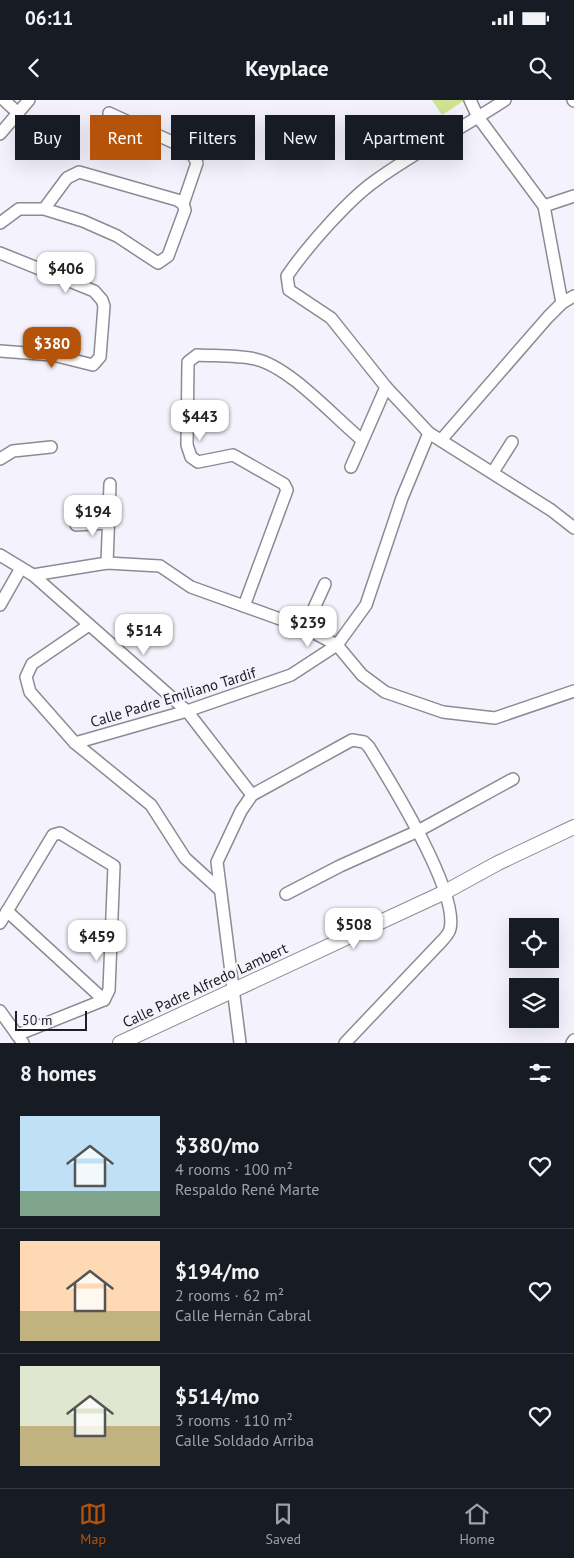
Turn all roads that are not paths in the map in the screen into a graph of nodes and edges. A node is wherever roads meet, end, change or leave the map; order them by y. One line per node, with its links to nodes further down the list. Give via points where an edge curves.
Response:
1 (4, 100): 5 (street)
2 (29, 100): 5 (street)
3 (470, 100): 7 (street)
4 (505, 100): 7 (street)
5 (18, 113): 8 (street)
6 (109, 113): 10 (street, via 190,150 197,163)
7 (478, 117): 11 (street); 18 (street, via 374,181 350,203 287,276 289,290 331,318)
8 (0, 134)
9 (574, 196): 11 (street)
10 (183, 204): 12 (street, via 79,172 67,178); 12 (street, via 185,210 168,256 158,263 117,236)
11 (544, 206): 16 (street)
12 (44, 209): 13 (street, via 18,208)
13 (0, 223)
14 (0, 253): 17 (street, via 94,291 104,306 97,363 89,366 53,355)
15 (574, 296): 16 (street)
16 (562, 303): 21 (street)
17 (0, 351)
18 (386, 387): 19 (street); 20 (street)
19 (429, 433): 21 (street); 40 (street, Calle Padre Emiliano Tardif, via 402,498 366,605)
20 (362, 440): 25 (street); 37 (street, via 285,373 267,364 255,359 197,355 188,362 187,444 191,457 198,462 233,455 284,484 287,490)
21 (441, 440): 26 (street)
22 (512, 442): 26 (street)
23 (51, 447): 24 (street, via 13,451)
24 (0, 459)
25 (351, 467)
26 (493, 472): 30 (street)
27 (110, 484): 28 (street)
28 (108, 523): 29 (street); 32 (street)
29 (76, 525)
30 (574, 528)
31 (0, 555): 33 (street)
32 (107, 563): 34 (street); 37 (street, via 160,566 190,587)
33 (21, 568): 34 (street); 36 (street)
34 (33, 576): 38 (street)
35 (325, 584): 39 (street)
36 (0, 605)
37 (244, 606): 39 (street)
38 (89, 625): 42 (street); 43 (street, via 32,664 26,676 30,692)
39 (305, 628): 40 (street)
40 (337, 645): 41 (street, via 362,675 385,692 443,712 495,718); 42 (street, Calle Padre Emiliano Tardif, via 291,675)
41 (574, 691)
42 (187, 711): 43 (street, Calle Padre Emiliano Tardif); 45 (street)
43 (75, 743): 48 (street, via 151,805 185,858)
44 (513, 779): 47 (street)
45 (252, 795): 47 (street, via 352,740 359,740 369,747); 48 (street, via 217,862)
46 (574, 827): 49 (street, Calle Padre Alfredo Lambert)
47 (418, 831): 49 (street); 50 (street)
48 (219, 889): 53 (street)
49 (445, 892): 53 (street, Calle Padre Alfredo Lambert); 59 (street, via 451,915 450,930)
50 (286, 894)
51 (6, 911): 52 (street); 54 (street); 54 (street, via 53,835 60,833 112,863 109,990)
52 (0, 923)
53 (233, 989): 57 (street, Calle Padre Alfredo Lambert); 58 (street)
54 (104, 1000): 56 (street)
55 (0, 1011): 56 (street)
56 (20, 1039)
57 (120, 1043)
58 (240, 1043)
59 (345, 1043)

